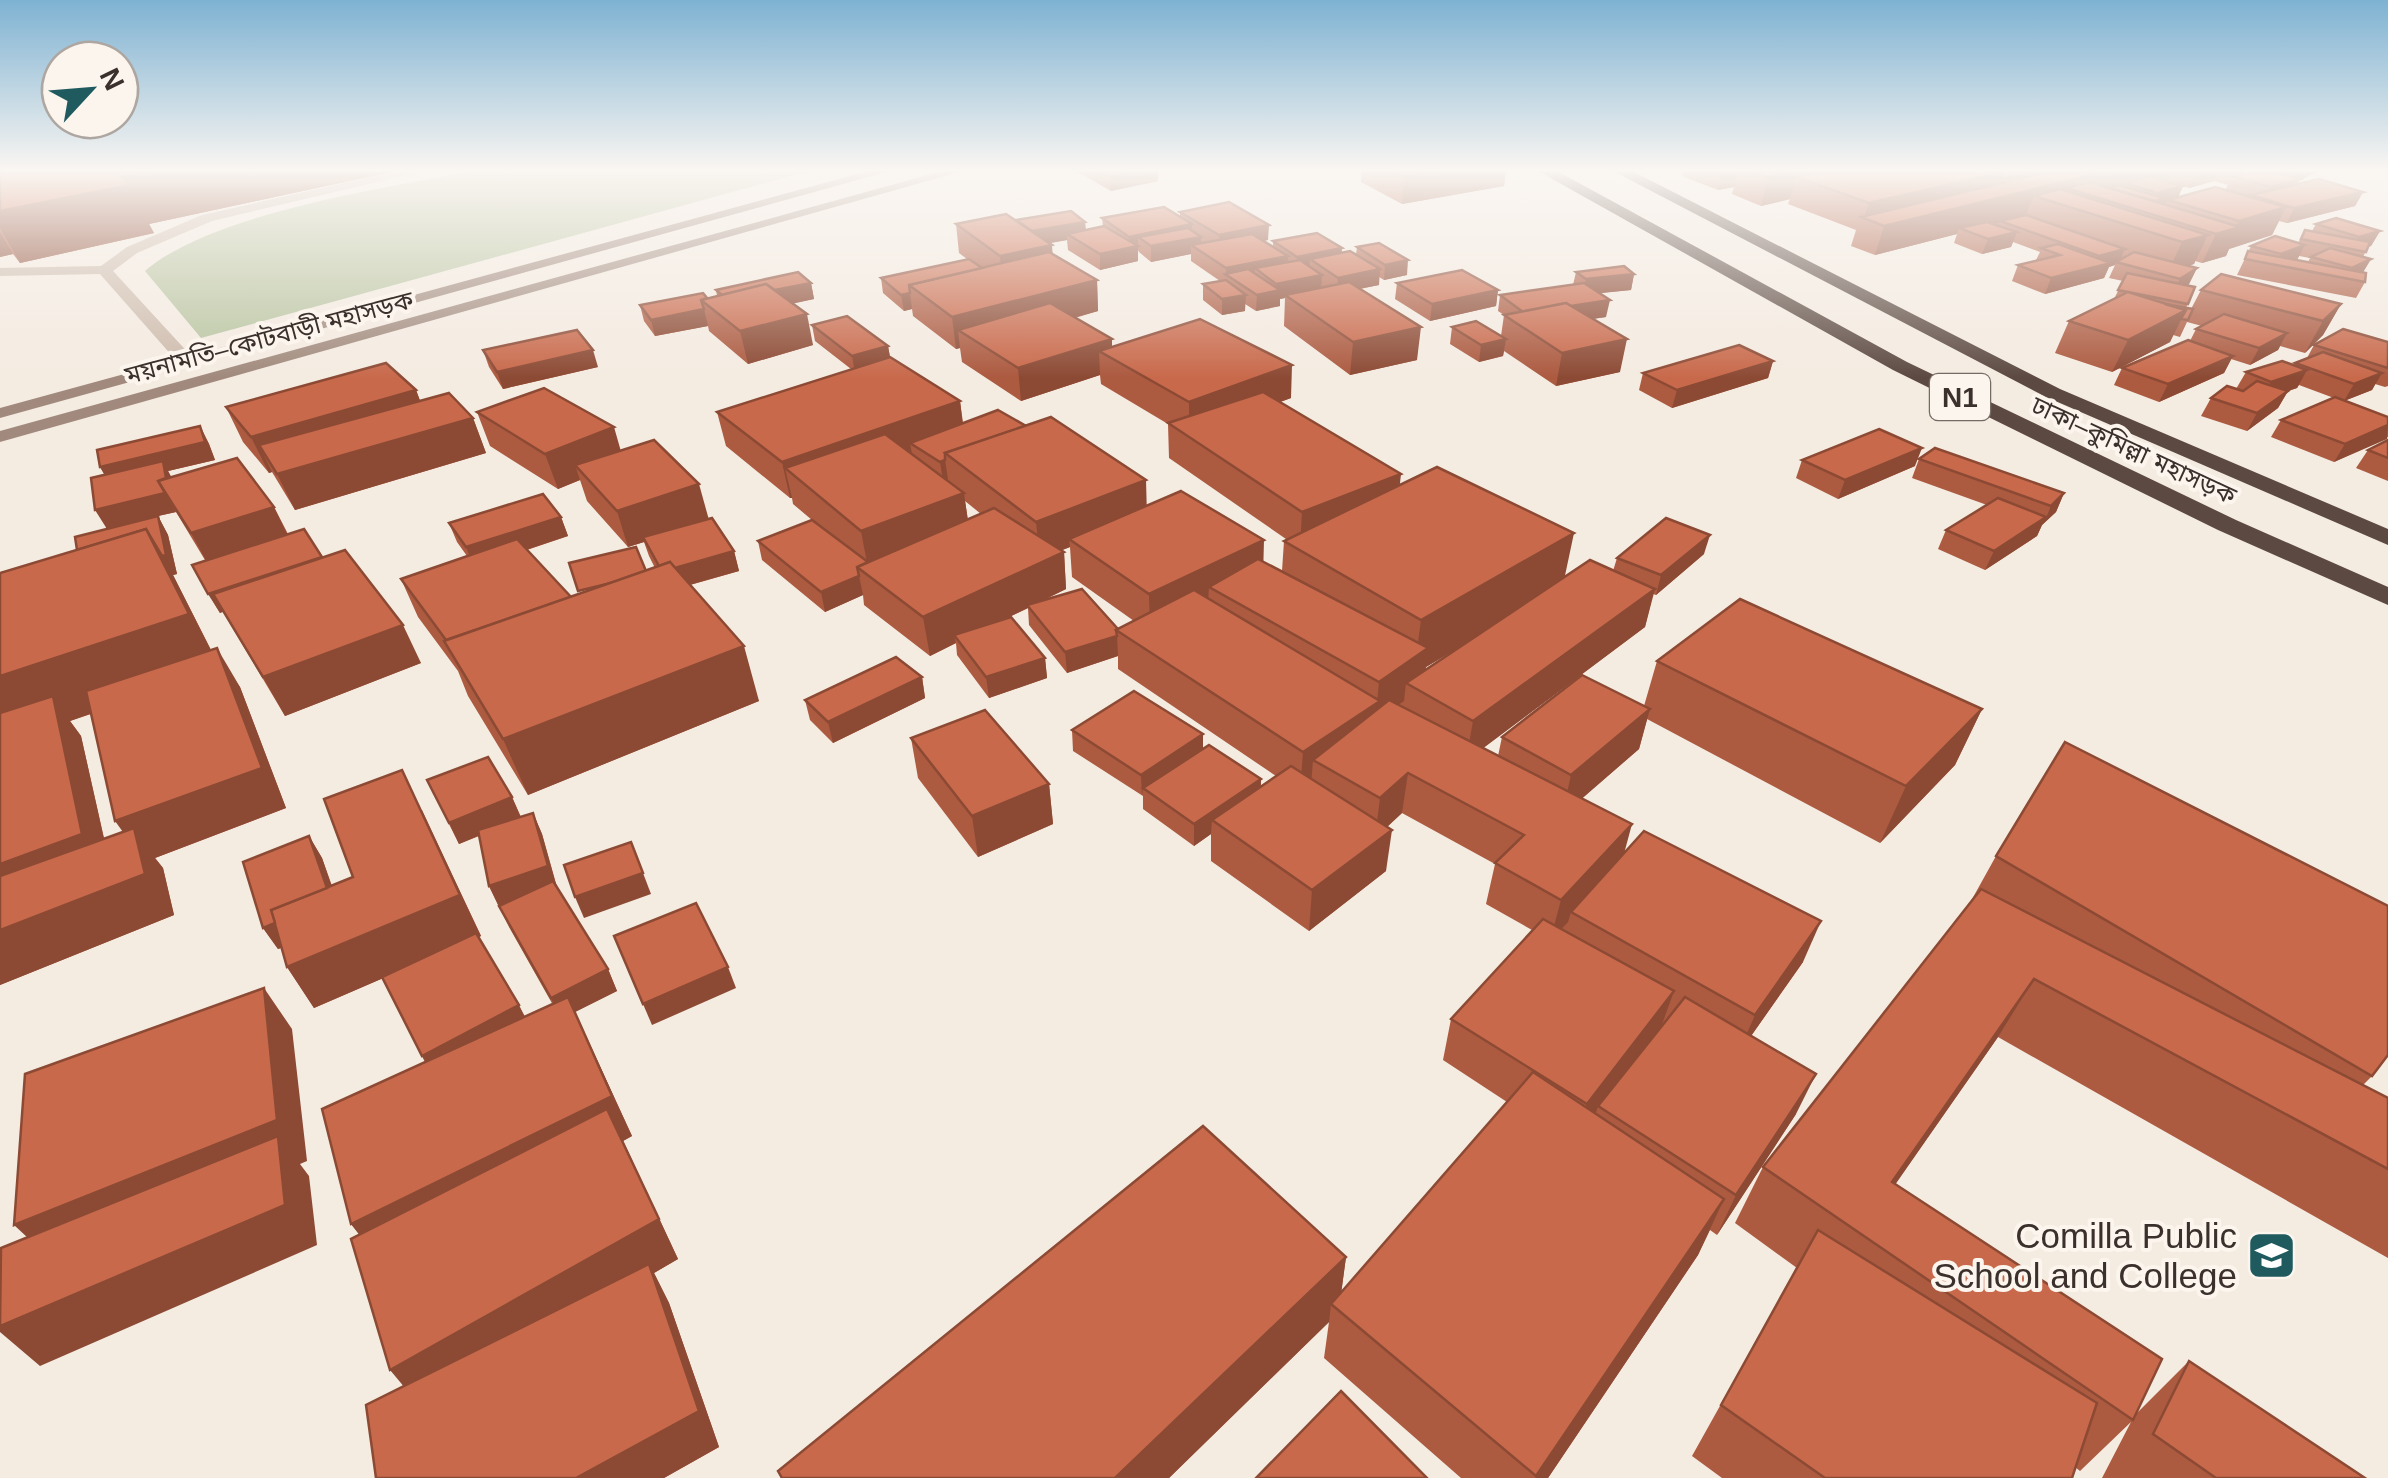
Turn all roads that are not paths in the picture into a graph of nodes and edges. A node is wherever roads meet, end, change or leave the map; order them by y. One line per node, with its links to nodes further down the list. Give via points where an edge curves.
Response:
1 (155, 240): 6 (lane)
2 (635, 240): 8 (main road, ময়নামতি–কোটবাড়ী মহাসড়ক)
3 (711, 240): 10 (main road, ময়নামতি–কোটবাড়ী মহাসড়ক)
4 (1668, 240): 12 (highway, ঢাকা–কুমিল্লা মহাসড়ক / N1, via 1966,400)
5 (1753, 240): 11 (highway, ঢাকা–কুমিল্লা মহাসড়ক / N1, via 2053,393)
6 (104, 270): 7 (lane); 8 (lane)
7 (0, 272)
8 (187, 362): 9 (main road, ময়নামতি–কোটবাড়ী মহাসড়ক)
9 (0, 413)
10 (0, 437)
11 (2388, 538)
12 (2388, 597)

